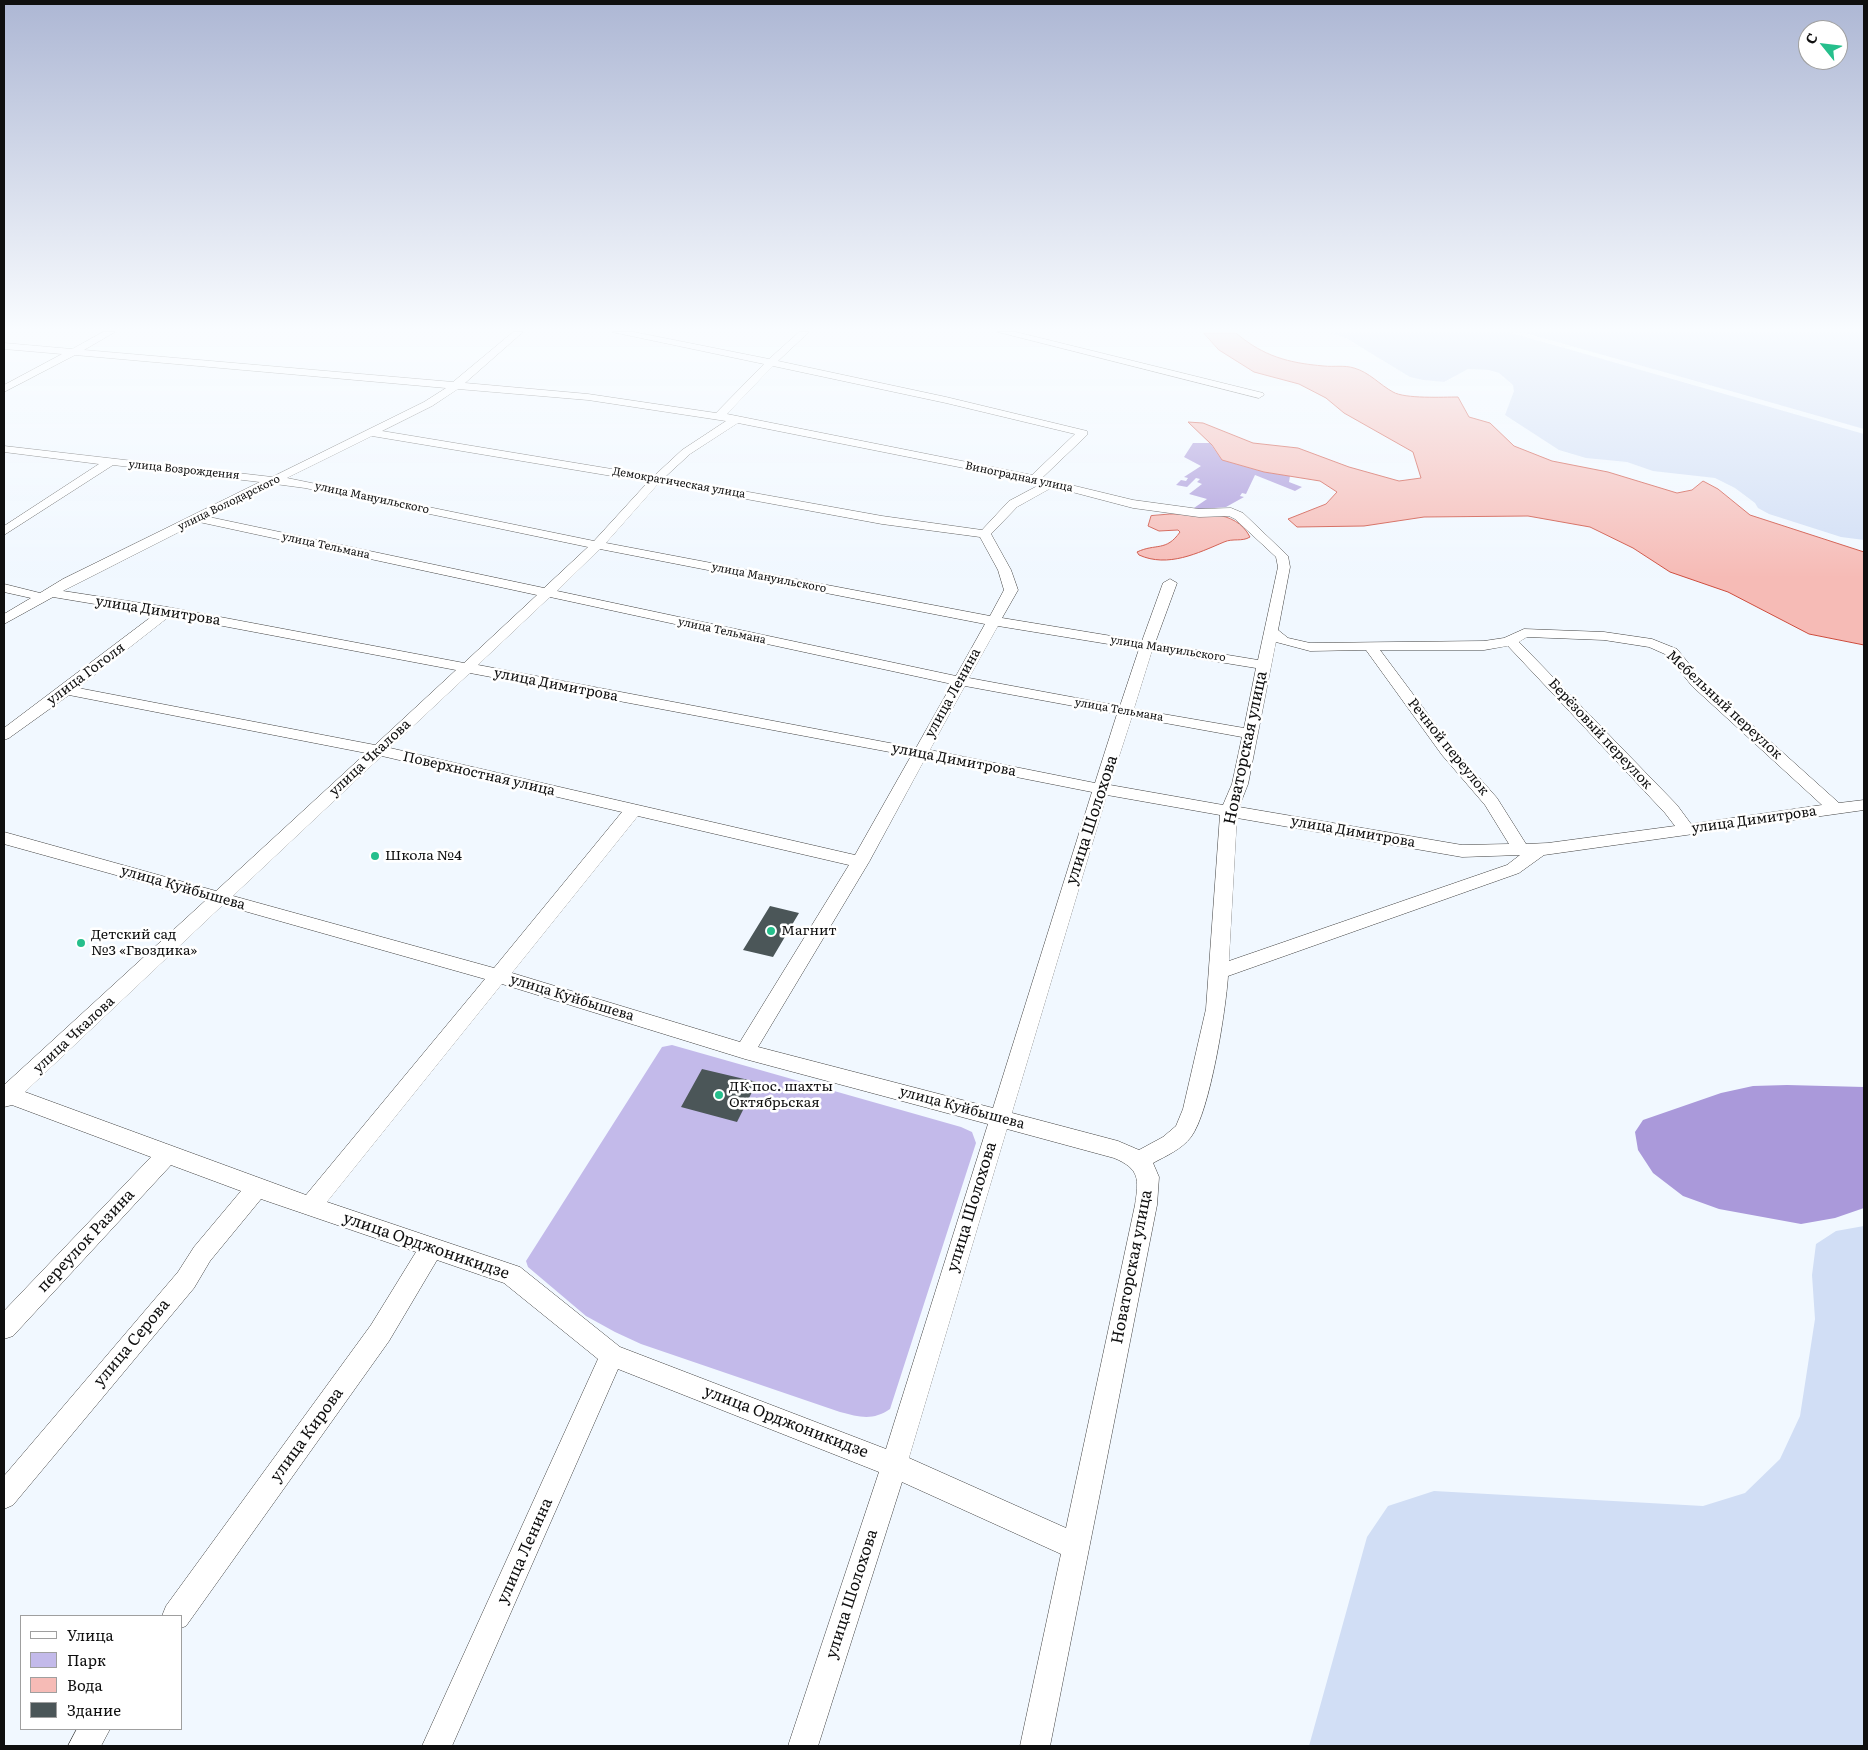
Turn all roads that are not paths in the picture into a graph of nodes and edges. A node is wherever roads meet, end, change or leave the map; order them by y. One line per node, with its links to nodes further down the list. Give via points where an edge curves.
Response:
1 (409, 414): 7 (street, улица Володарского)
2 (703, 414): 5 (street, Виноградная улица)
3 (721, 414): 5 (street)
4 (1002, 414): 11 (street, via 1082,433)
5 (719, 416): 6 (street, Виноградная улица)
6 (736, 419): 10 (street, улица Чкалова, via 686,452); 11 (street, Виноградная улица)
7 (372, 433): 10 (street, Демократическая улица); 12 (street, улица Володарского)
8 (4, 449): 9 (street, улица Возрождения)
9 (111, 461): 12 (street, улица Возрождения); 16 (street)
10 (656, 479): 17 (street, Демократическая улица, via 882,520); 18 (street, улица Чкалова)
11 (1034, 479): 13 (street, Виноградная улица)
12 (276, 480): 15 (street, улица Володарского); 18 (street, улица Мануильского)
13 (1051, 484): 14 (street, Виноградная улица, via 1154,508 1199,513); 17 (street, via 1013,504)
14 (1230, 512): 26 (street, Новаторская улица, via 1239,516 1282,556 1284,567)
15 (198, 518): 21 (street, улица Володарского); 22 (street, улица Тельмана)
16 (4, 531)
17 (985, 534): 25 (street, улица Ленина, via 1011,580 1011,590)
18 (597, 545): 22 (street, улица Чкалова); 25 (street, улица Мануильского)
19 (1170, 583): 28 (street, улица Шолохова)
20 (4, 588): 21 (street, улица Димитрова)
21 (45, 594): 23 (street, улица Димитрова); 24 (street, улица Володарского)
22 (546, 594): 31 (street, улица Чкалова); 32 (street, улица Тельмана)
23 (167, 611): 31 (street, улица Димитрова); 33 (street, улица Гоголя)
24 (4, 620)
25 (993, 621): 28 (street, улица Мануильского); 32 (street, улица Ленина)
26 (1272, 632): 29 (street, Мебельный переулок, via 1283,641 1310,647); 30 (street, Новаторская улица)
27 (1511, 641): 29 (street, Мебельный переулок, via 1476,647 1458,644); 42 (street, Мебельный переулок, via 1524,633 1604,636 1652,643 1672,652 1697,683); 44 (street, Берёзовый переулок, via 1671,809)
28 (1147, 646): 30 (street, улица Мануильского); 34 (street, улица Шолохова)
29 (1371, 647): 47 (street, Речной переулок, via 1448,752 1491,802)
30 (1265, 665): 35 (street, Новаторская улица)
31 (467, 668): 37 (street, улица Чкалова); 38 (street, улица Димитрова)
32 (959, 681): 34 (street, улица Тельмана); 38 (street, улица Ленина)
33 (66, 690): 36 (street, улица Гоголя); 37 (street, Поверхностная улица)
34 (1128, 712): 35 (street, улица Тельмана); 39 (street, улица Шолохова)
35 (1248, 734): 43 (street, Новаторская улица, via 1240,784)
36 (4, 735)
37 (378, 750): 41 (street, Поверхностная улица); 49 (street, улица Чкалова)
38 (919, 753): 39 (street, улица Димитрова); 48 (street, улица Ленина)
39 (1101, 789): 43 (street, улица Димитрова); 54 (street, улица Шолохова)
40 (1864, 805): 42 (street, улица Димитрова)
41 (634, 809): 48 (street, Поверхностная улица); 51 (street)
42 (1836, 809): 44 (street, улица Димитрова)
43 (1229, 811): 47 (street, улица Димитрова, via 1462,851); 50 (street, Новаторская улица)
44 (1687, 830): 46 (street, улица Димитрова)
45 (4, 838): 49 (street, улица Куйбышева)
46 (1540, 849): 47 (street, улица Димитрова); 50 (street, via 1513,869)
47 (1520, 850)
48 (860, 862): 52 (street, улица Ленина)
49 (221, 899): 51 (street, улица Куйбышева); 53 (street, улица Чкалова)
50 (1218, 972): 56 (street, Новаторская улица, via 1216,1009 1190,1120 1171,1143)
51 (499, 976): 52 (street, улица Куйбышева); 58 (street)
52 (745, 1051): 54 (street, улица Куйбышева)
53 (5, 1096): 55 (street, улица Орджоникидзе)
54 (999, 1118): 56 (street, улица Куйбышева, via 1118,1150); 62 (street, улица Шолохова)
55 (168, 1154): 57 (street, улица Орджоникидзе); 60 (street, переулок Разина)
56 (1140, 1160): 64 (street, Новаторская улица, via 1150,1180 1146,1204)
57 (257, 1188): 58 (street, улица Орджоникидзе); 63 (street, улица Серова, via 202,1254 186,1280)
58 (311, 1206): 59 (street, улица Орджоникидзе)
59 (430, 1248): 61 (street, улица Орджоникидзе, via 512,1275); 65 (street, улица Кирова, via 380,1333)
60 (4, 1328)
61 (612, 1355): 62 (street, улица Орджоникидзе); 68 (street, улица Ленина)
62 (894, 1465): 64 (street, улица Орджоникидзе); 69 (street, улица Шолохова)
63 (4, 1496)
64 (1075, 1546): 70 (street, Новаторская улица)
65 (177, 1615)
66 (95, 1730): 67 (street)
67 (83, 1746)
68 (437, 1746)
69 (803, 1746)
70 (1034, 1746)

